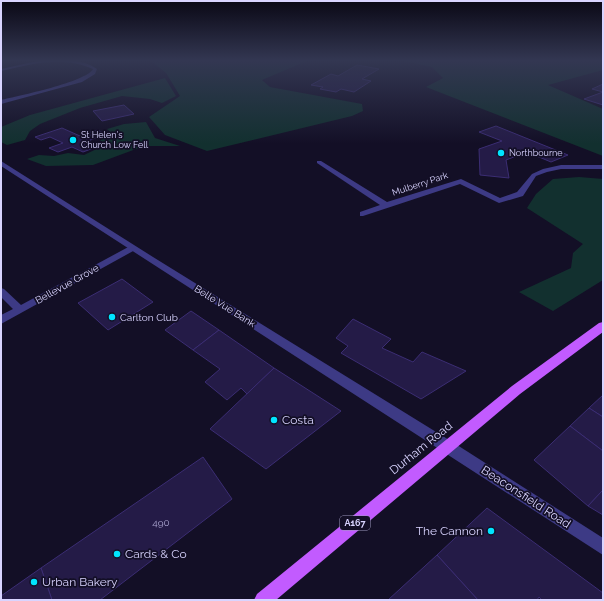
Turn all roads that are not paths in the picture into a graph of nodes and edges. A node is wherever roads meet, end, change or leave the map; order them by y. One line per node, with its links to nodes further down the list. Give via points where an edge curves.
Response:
1 (53, 88): 2 (street)
2 (1, 102)
3 (319, 162): 6 (street, Mulberry Park)
4 (3, 166): 8 (street, Belle Vue Bank)
5 (603, 167): 6 (street, Mulberry Park, via 545,170 534,175 520,194 499,201 462,181)
6 (386, 205): 7 (street, Mulberry Park)
7 (363, 214)
8 (132, 248): 10 (street, Bellevue Grove); 13 (street, Belle Vue Bank)
9 (1, 291): 10 (street)
10 (20, 310): 11 (street, Bellevue Grove)
11 (1, 320)
12 (603, 326): 13 (main road, Durham Road / A167, via 516,390)
13 (449, 447): 14 (street, Beaconsfield Road); 15 (main road, Durham Road / A167)
14 (603, 547)
15 (263, 600)

